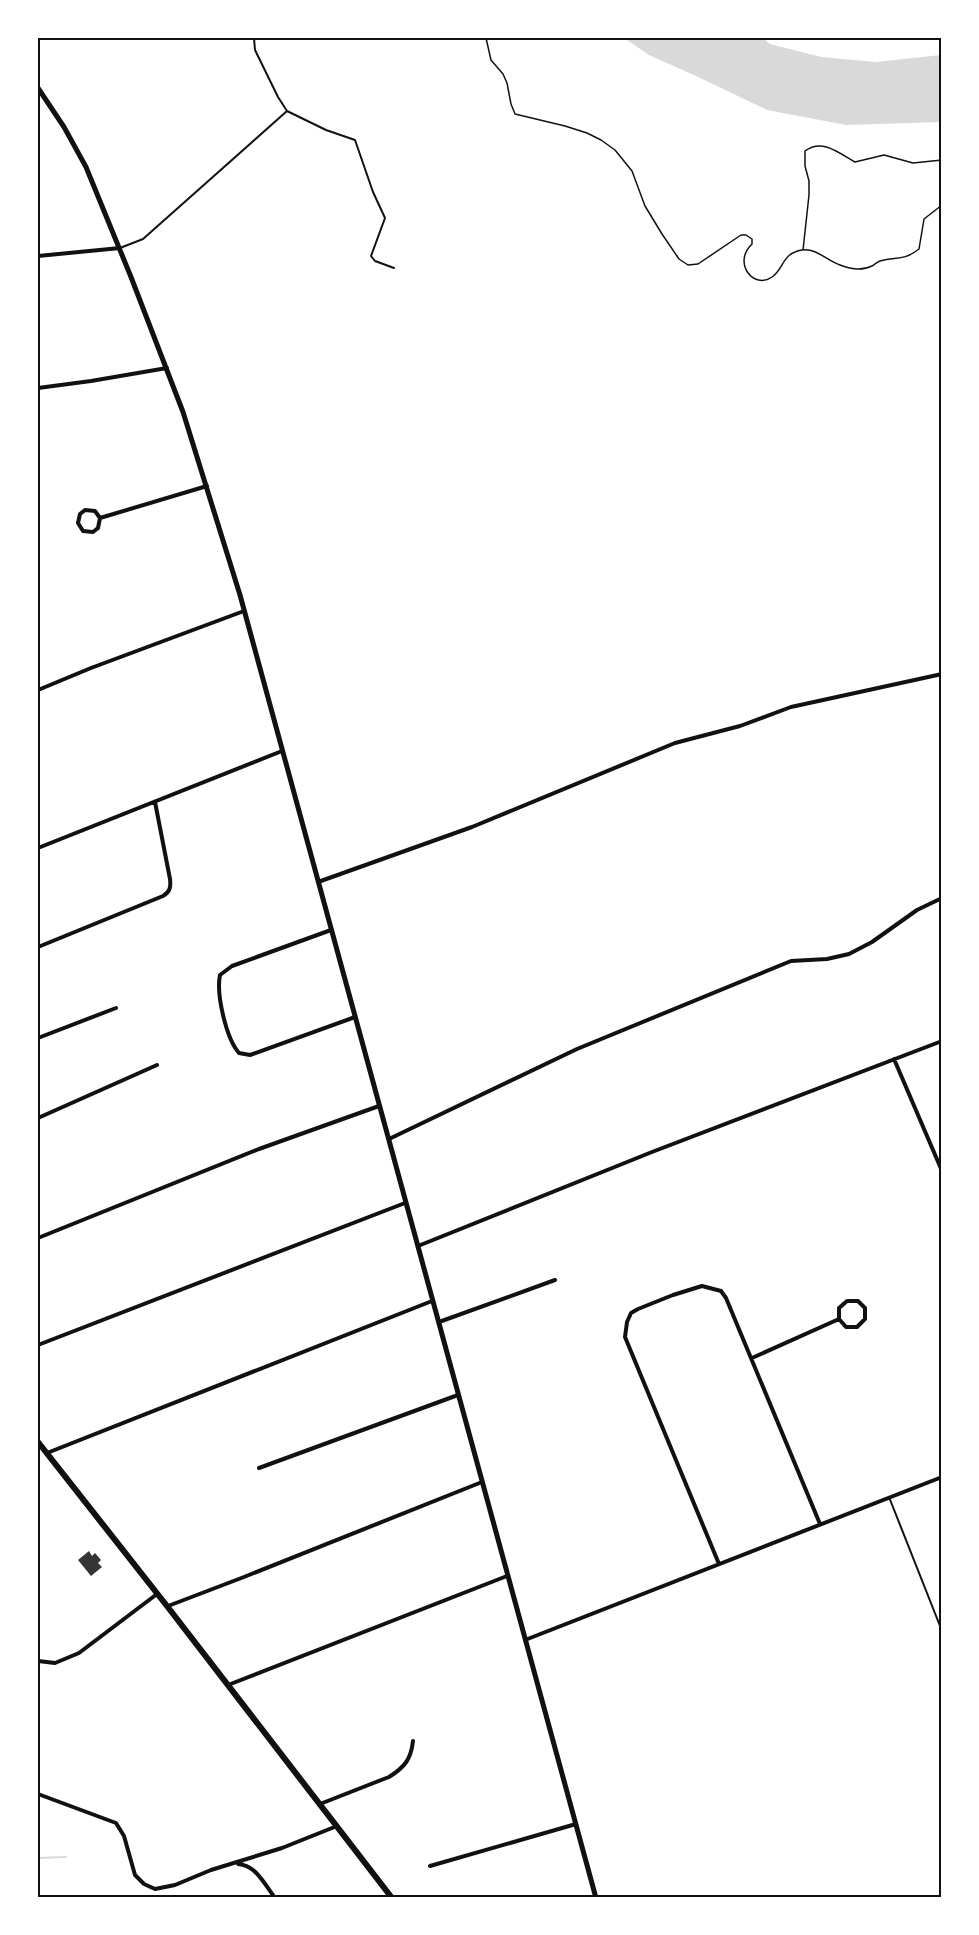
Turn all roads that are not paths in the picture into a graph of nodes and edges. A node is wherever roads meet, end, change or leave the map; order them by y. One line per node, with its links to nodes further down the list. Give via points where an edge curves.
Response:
1 (254, 38): 3 (lane, via 255,50)
2 (38, 88): 4 (main road, via 86,167)
3 (287, 111): 4 (lane, via 143,239); 6 (lane, via 355,140 384,218 371,256)
4 (120, 248): 5 (street); 7 (main road)
5 (38, 256)
6 (394, 268)
7 (167, 368): 8 (street); 9 (main road)
8 (38, 388)
9 (207, 486): 10 (street); 11 (main road)
10 (100, 518): 10 (street, via 99,528 90,532 78,524 85,510 95,511)
11 (244, 611): 13 (street); 14 (main road)
12 (942, 674): 17 (street, via 791,707 740,726 675,743 472,827)
13 (38, 690)
14 (282, 751): 15 (street); 17 (main road)
15 (155, 801): 16 (street); 20 (street, via 171,885 168,892)
16 (38, 848)
17 (318, 882): 19 (main road)
18 (942, 898): 29 (street, via 855,951 827,959 791,961 578,1050)
19 (331, 930): 22 (main road); 22 (street, via 220,975 218,991 231,1040 238,1053 250,1055)
20 (38, 947)
21 (116, 1008): 23 (street)
22 (355, 1017): 27 (main road)
23 (38, 1038)
24 (942, 1041): 25 (street)
25 (894, 1059): 30 (street); 33 (street)
26 (157, 1065): 28 (street)
27 (379, 1106): 29 (main road); 32 (street, via 259,1149)
28 (38, 1118)
29 (388, 1140): 31 (main road)
30 (942, 1171)
31 (405, 1203): 33 (main road); 38 (street)
32 (38, 1238)
33 (417, 1246): 35 (main road)
34 (555, 1280): 37 (street)
35 (432, 1301): 37 (main road); 42 (street)
36 (839, 1319): 36 (street, via 846,1327 857,1327 865,1319 865,1308 858,1301 847,1301 839,1308); 39 (street)
37 (438, 1322): 40 (main road)
38 (38, 1345)
39 (752, 1358): 47 (street); 48 (street, via 731,1307 721,1290 713,1288 702,1286 638,1309 624,1331)
40 (458, 1395): 43 (street); 45 (main road)
41 (38, 1442): 42 (main road)
42 (46, 1453): 50 (main road)
43 (259, 1468)
44 (942, 1477): 46 (street)
45 (482, 1482): 49 (main road); 51 (street)
46 (889, 1497): 47 (street); 52 (lane)
47 (820, 1524): 48 (street)
48 (719, 1564): 53 (street)
49 (507, 1576): 53 (main road); 55 (street)
50 (158, 1594): 51 (main road); 54 (street, via 79,1653 55,1663)
51 (167, 1606): 55 (main road)
52 (942, 1631)
53 (525, 1640): 59 (main road)
54 (38, 1661)
55 (227, 1686): 58 (main road)
56 (413, 1741): 58 (street, via 411,1755 399,1771)
57 (38, 1794): 61 (street, via 116,1823 124,1836 133,1871 149,1887 166,1888)
58 (320, 1804): 60 (main road)
59 (576, 1824): 62 (street); 65 (main road)
60 (337, 1826): 61 (street); 64 (main road)
61 (235, 1864): 63 (street, via 253,1869)
62 (430, 1866)
63 (274, 1897)
64 (392, 1898)
65 (596, 1898)

